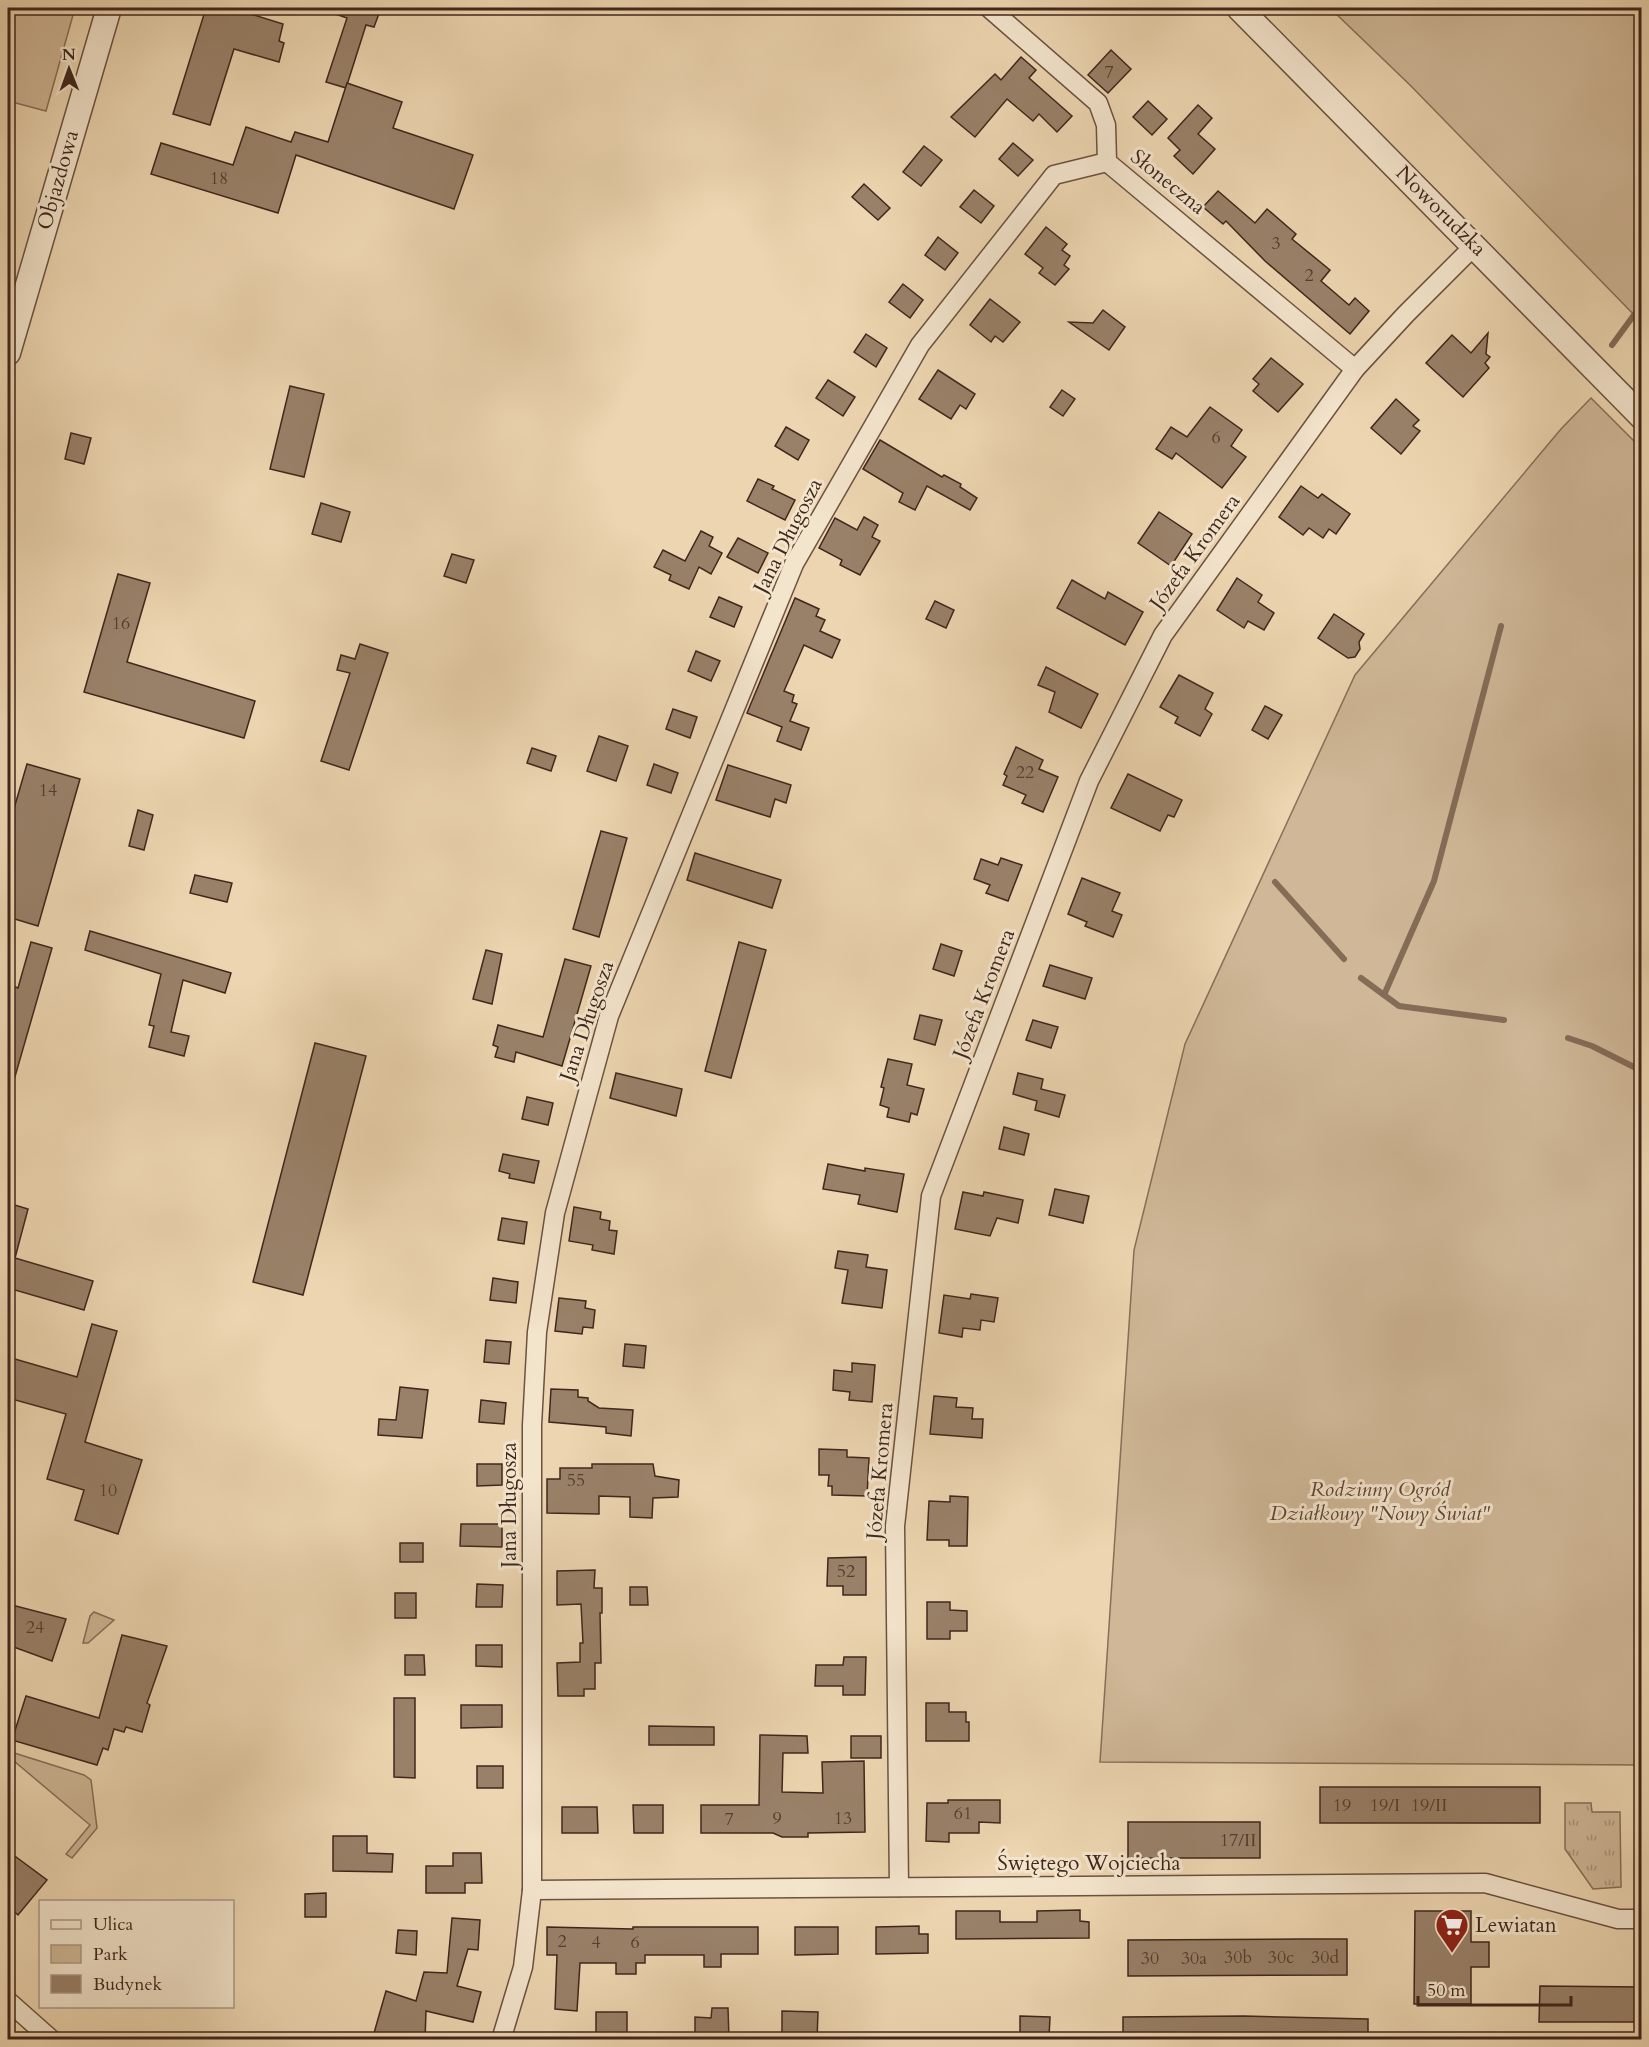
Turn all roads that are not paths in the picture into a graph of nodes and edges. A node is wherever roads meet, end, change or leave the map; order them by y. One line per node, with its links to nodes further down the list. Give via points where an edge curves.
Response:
1 (110, 8): 6 (street, Objazdowa)
2 (989, 8): 4 (street, Słoneczna, via 1098,103 1106,125)
3 (1239, 8): 5 (street, Noworudzka)
4 (1107, 162): 7 (street, Słoneczna); 10 (street, Jana Długosza, via 1054,175 914,355 794,564 609,1016 557,1203 537,1332 531,1436)
5 (1475, 245): 7 (street, Józefa Kromera); 8 (street, Noworudzka)
6 (8, 353)
7 (1355, 369): 9 (street, Józefa Kromera, via 1158,646 1089,781 931,1196 895,1526)
8 (1641, 417)
9 (899, 1887): 10 (street, Świętego Wojciecha); 11 (street, Świętego Wojciecha, via 1485,1883 1618,1919)
10 (532, 1890): 14 (street, Jana Długosza, via 523,1967)
11 (1641, 1919)
12 (8, 2001): 13 (street)
13 (52, 2040)
14 (501, 2040)

